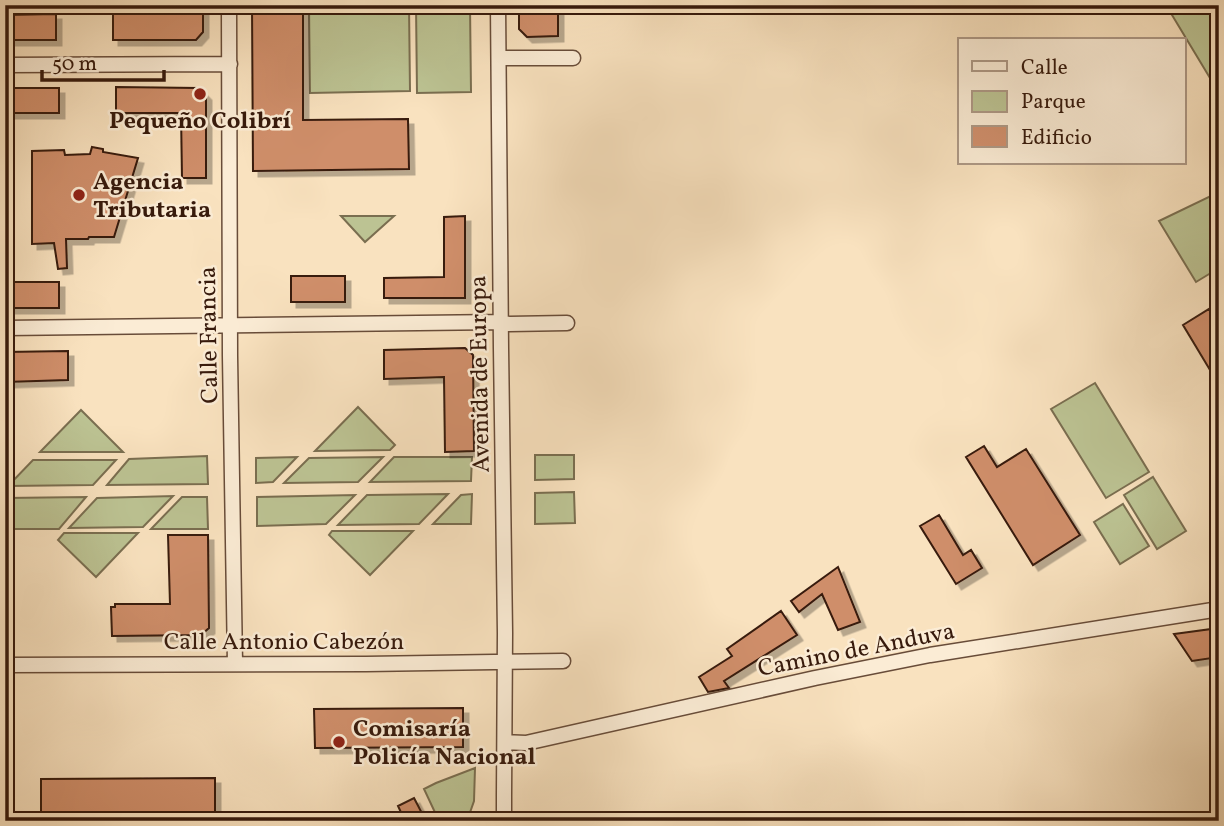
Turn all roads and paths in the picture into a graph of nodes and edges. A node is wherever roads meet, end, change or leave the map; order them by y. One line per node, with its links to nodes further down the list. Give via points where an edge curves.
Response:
1 (229, 5): 5 (street, Calle Francia)
2 (498, 5): 3 (street, Avenida de Europa)
3 (499, 58): 4 (street); 7 (street, Avenida de Europa)
4 (573, 58)
5 (230, 64): 6 (street); 9 (street, Calle Francia)
6 (5, 65)
7 (500, 322): 8 (street); 9 (street); 12 (street, Avenida de Europa)
8 (567, 323)
9 (230, 326): 10 (street); 14 (street, Calle Francia)
10 (5, 328)
11 (1219, 609): 16 (street, Camino de Anduva, via 930,655 526,743)
12 (505, 661): 13 (street, Calle Antonio Cabezón); 14 (street, Calle Antonio Cabezón); 16 (street, Avenida de Europa)
13 (563, 661)
14 (235, 664): 15 (street, Calle Antonio Cabezón)
15 (5, 665)
16 (505, 742): 17 (street, Avenida de Europa)
17 (502, 821)

